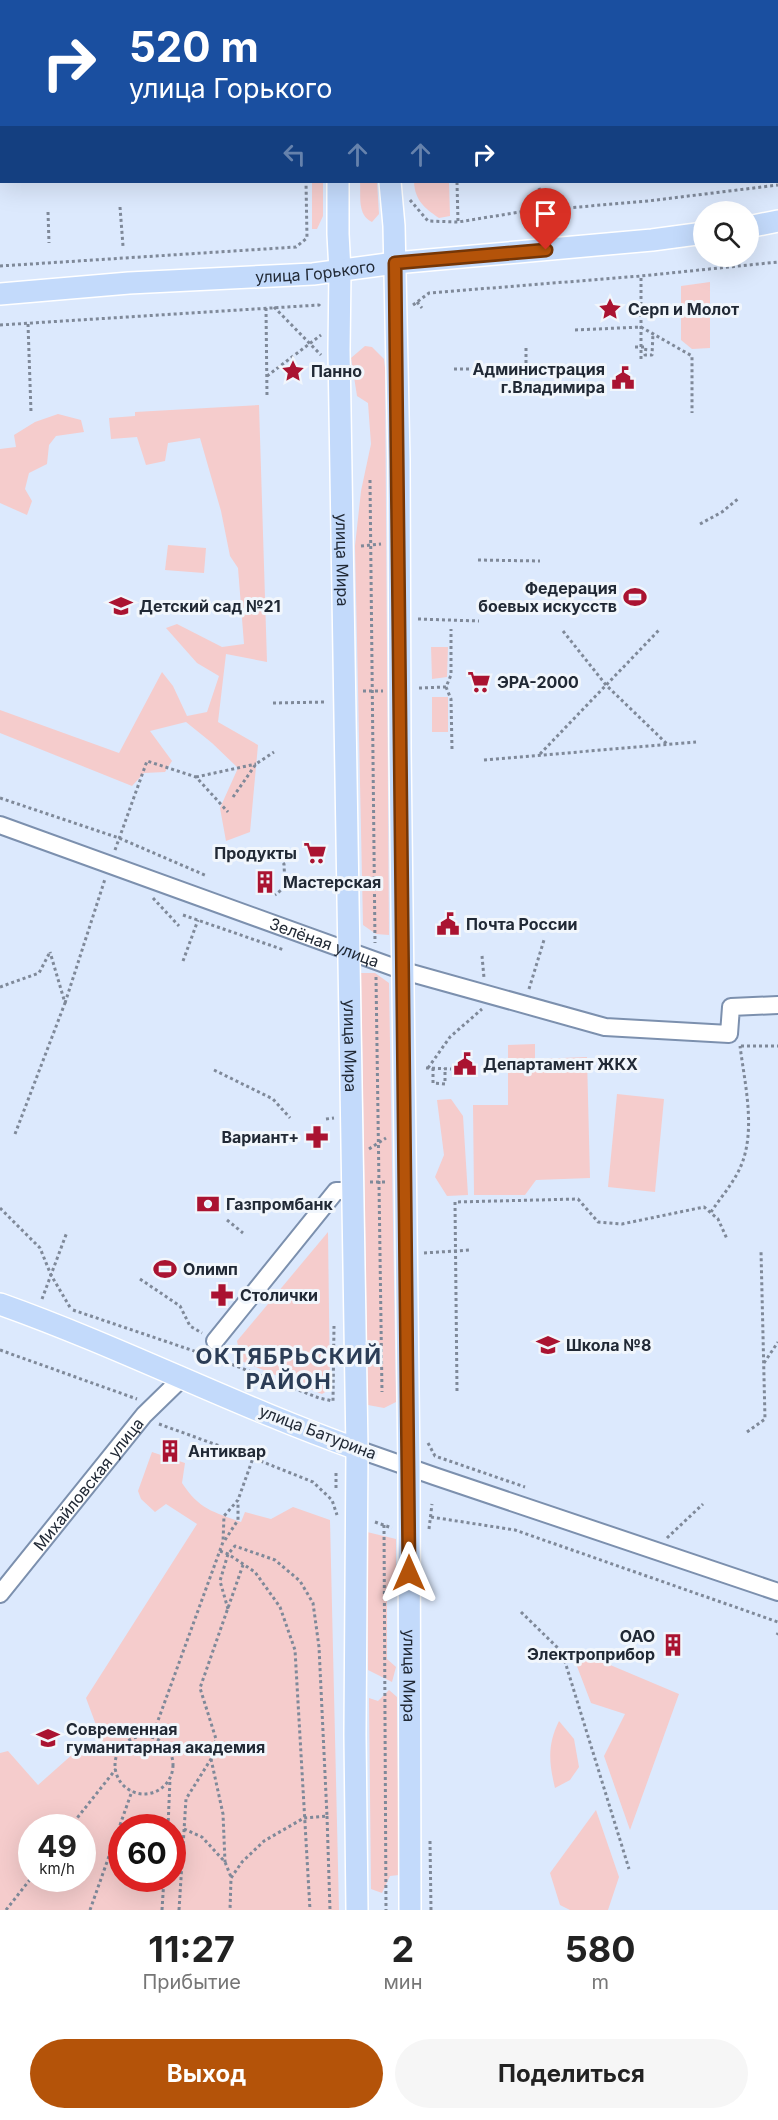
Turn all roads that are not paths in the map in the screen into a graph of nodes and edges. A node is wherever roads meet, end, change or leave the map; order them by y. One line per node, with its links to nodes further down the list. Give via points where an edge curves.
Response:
1 (338, 183): 7 (main road, улица Мира)
2 (390, 183): 6 (main road, улица Мира)
3 (778, 221): 4 (main road)
4 (759, 225)
5 (693, 234): 6 (main road, улица Горького)
6 (395, 263): 7 (main road, улица Горького); 11 (main road, улица Мира)
7 (340, 271): 8 (main road, улица Горького, via 129,282); 10 (main road, улица Мира)
8 (0, 294)
9 (0, 825): 10 (street, Зелёная улица)
10 (349, 951): 11 (street, Зелёная улица); 13 (main road, улица Мира, via 352,1159)
11 (404, 971): 12 (street, Зелёная улица, via 604,1027 729,1034 732,1007); 18 (main road, улица Мира)
12 (778, 1005)
13 (358, 1187): 15 (street, via 336,1191); 17 (main road, улица Мира)
14 (0, 1304): 16 (main road, улица Батурина, via 90,1337)
15 (215, 1341)
16 (182, 1378): 17 (main road, улица Батурина); 20 (street, Михайловская улица, via 144,1415)
17 (357, 1449): 18 (street, улица Батурина); 21 (main road, улица Мира)
18 (409, 1467): 19 (street, улица Батурина); 22 (main road, улица Мира)
19 (778, 1592)
20 (0, 1594)
21 (357, 1910)
22 (410, 1910)

